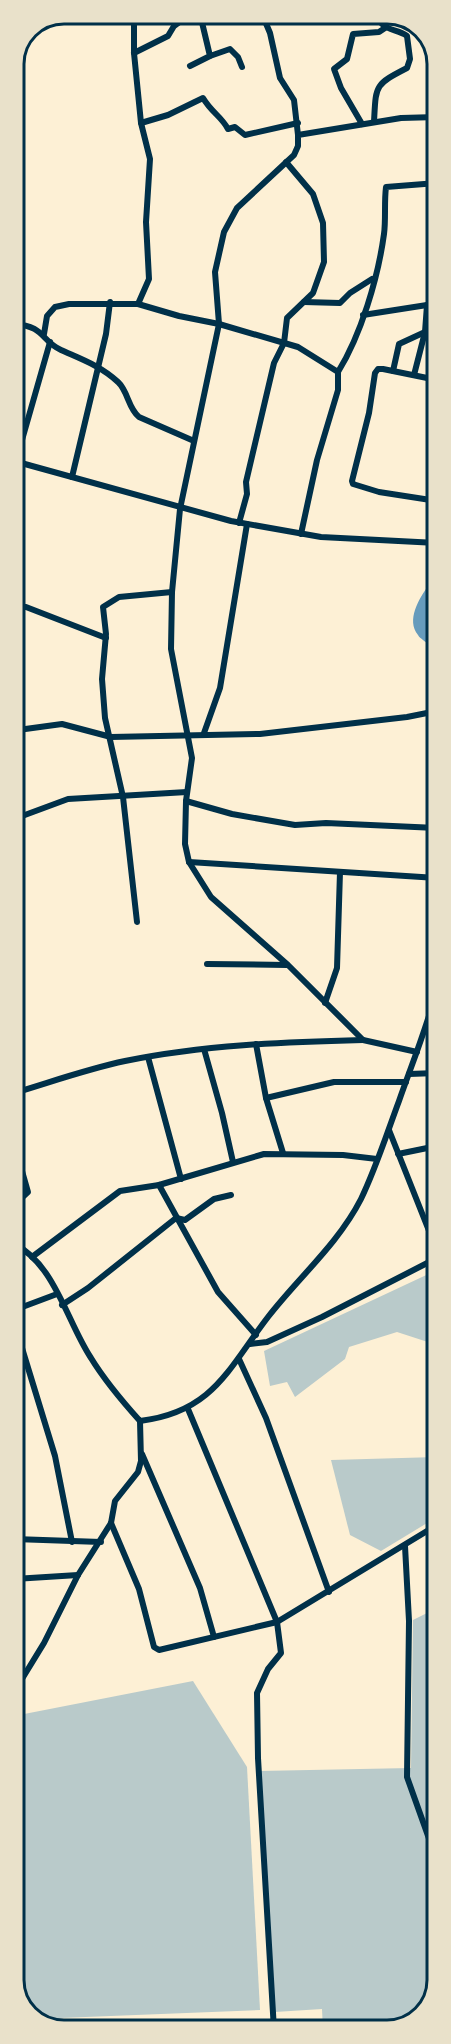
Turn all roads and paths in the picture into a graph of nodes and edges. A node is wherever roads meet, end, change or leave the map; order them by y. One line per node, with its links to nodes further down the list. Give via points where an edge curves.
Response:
1 (134, 24): 7 (street)
2 (177, 24): 7 (street, via 168,36)
3 (202, 24): 8 (street)
4 (266, 24): 14 (street, via 280,78 294,100)
5 (382, 24): 6 (street)
6 (385, 28): 12 (street, via 407,36 410,58 407,68 381,82 375,94); 15 (street, via 354,34 347,58 334,69)
7 (134, 53): 13 (street)
8 (210, 56): 9 (street); 10 (street, via 230,49)
9 (190, 66)
10 (242, 67)
11 (427, 118): 12 (street)
12 (374, 122): 15 (street)
13 (141, 123): 14 (street, via 204,98 211,112 223,119 228,129 235,127 245,135); 22 (street, via 150,159 146,222 149,279)
14 (298, 123): 16 (street)
15 (362, 124): 16 (street)
16 (298, 135): 17 (street, via 298,146)
17 (286, 162): 21 (street, via 313,194 323,223 324,262 313,293); 25 (street, via 237,208 224,232 215,272)
18 (427, 184): 19 (street, via 386,187 383,235)
19 (373, 279): 21 (street, via 340,303); 24 (street)
20 (110, 302): 22 (street); 28 (street, via 55,307 47,316); 31 (street)
21 (304, 302): 30 (street, via 287,318)
22 (138, 304): 25 (street)
23 (427, 305): 24 (street); 27 (street)
24 (363, 315): 33 (street)
25 (219, 324): 30 (street); 37 (street)
26 (24, 326): 28 (street)
27 (425, 332): 32 (street, via 399,344); 34 (street)
28 (44, 334): 29 (street)
29 (50, 342): 31 (street); 36 (street)
30 (284, 343): 33 (street, via 298,347); 42 (street, via 274,363)
31 (98, 368): 37 (street, via 120,383 138,417); 39 (street)
32 (393, 371): 34 (street); 40 (street, via 378,369 375,373 352,481 379,492)
33 (338, 372): 44 (street, via 338,390)
34 (414, 375): 35 (street)
35 (427, 378)
36 (24, 430)
37 (194, 441): 41 (street)
38 (24, 464): 39 (street)
39 (72, 477): 41 (street)
40 (427, 499)
41 (180, 509): 42 (street); 46 (street)
42 (239, 523): 43 (street)
43 (247, 524): 44 (street); 51 (street, via 220,688)
44 (301, 534): 45 (street)
45 (427, 542)
46 (172, 592): 48 (street, via 119,597 103,607); 52 (street, via 171,649)
47 (24, 607): 48 (street)
48 (106, 638): 53 (street, via 102,679)
49 (427, 713): 51 (street, via 260,734)
50 (24, 729): 53 (street, via 62,724)
51 (204, 733): 52 (street)
52 (189, 734): 53 (street); 54 (street, via 192,758)
53 (111, 737): 55 (street)
54 (187, 792): 55 (street); 56 (street)
55 (123, 797): 57 (street, via 68,799); 62 (street)
56 (186, 801): 58 (street, via 295,825); 59 (street, via 185,844)
57 (24, 815)
58 (427, 828)
59 (189, 862): 60 (street); 64 (street, via 211,897)
60 (340, 872): 61 (street); 65 (street, via 337,968)
61 (427, 877)
62 (137, 922)
63 (207, 964): 64 (street)
64 (288, 965): 65 (street)
65 (325, 1003): 67 (street)
66 (427, 1020): 70 (street)
67 (363, 1040): 68 (street); 70 (street)
68 (256, 1044): 69 (street); 76 (street)
69 (204, 1049): 71 (street); 82 (street)
70 (417, 1052): 73 (street)
71 (148, 1057): 75 (street); 84 (street)
72 (427, 1073): 73 (street)
73 (409, 1074): 74 (street)
74 (406, 1082): 76 (street, via 334,1082); 77 (street)
75 (24, 1090)
76 (266, 1098): 79 (street)
77 (388, 1130): 80 (street); 81 (street)
78 (427, 1148): 80 (street)
79 (283, 1153): 81 (street); 82 (street)
80 (398, 1154): 89 (street)
81 (377, 1159): 96 (street, via 361,1199 341,1229)
82 (233, 1162): 84 (street)
83 (24, 1177): 86 (street, via 28,1191)
84 (181, 1179): 85 (street)
85 (159, 1185): 88 (street); 91 (street, via 120,1191)
86 (24, 1195)
87 (231, 1195): 88 (street, via 214,1199 185,1220)
88 (176, 1218): 94 (street); 96 (street, via 218,1292)
89 (427, 1226)
90 (24, 1251): 91 (street)
91 (32, 1257): 93 (street)
92 (427, 1263): 97 (street, via 313,1321 267,1342)
93 (57, 1294): 94 (street); 95 (street)
94 (62, 1305): 101 (street, via 90,1358)
95 (24, 1306)
96 (256, 1335): 97 (street)
97 (250, 1344): 99 (street)
98 (24, 1355): 106 (street, via 55,1456)
99 (239, 1359): 100 (street, via 223,1379); 111 (street, via 266,1418)
100 (188, 1409): 101 (street, via 163,1418); 112 (street)
101 (140, 1420): 102 (street)
102 (141, 1450): 103 (street, via 138,1472 115,1501); 113 (street, via 200,1588)
103 (111, 1523): 107 (street); 113 (street, via 139,1589 156,1650)
104 (427, 1532): 108 (street)
105 (24, 1540): 106 (street)
106 (72, 1542): 107 (street)
107 (100, 1542): 109 (street)
108 (405, 1546): 111 (street); 115 (street, via 409,1621 407,1777)
109 (78, 1575): 110 (street); 114 (street)
110 (24, 1578)
111 (329, 1592): 112 (street)
112 (277, 1622): 113 (street); 116 (street, via 281,1653 257,1693)
113 (214, 1637)
114 (24, 1676)
115 (427, 1833)
116 (273, 2020)

